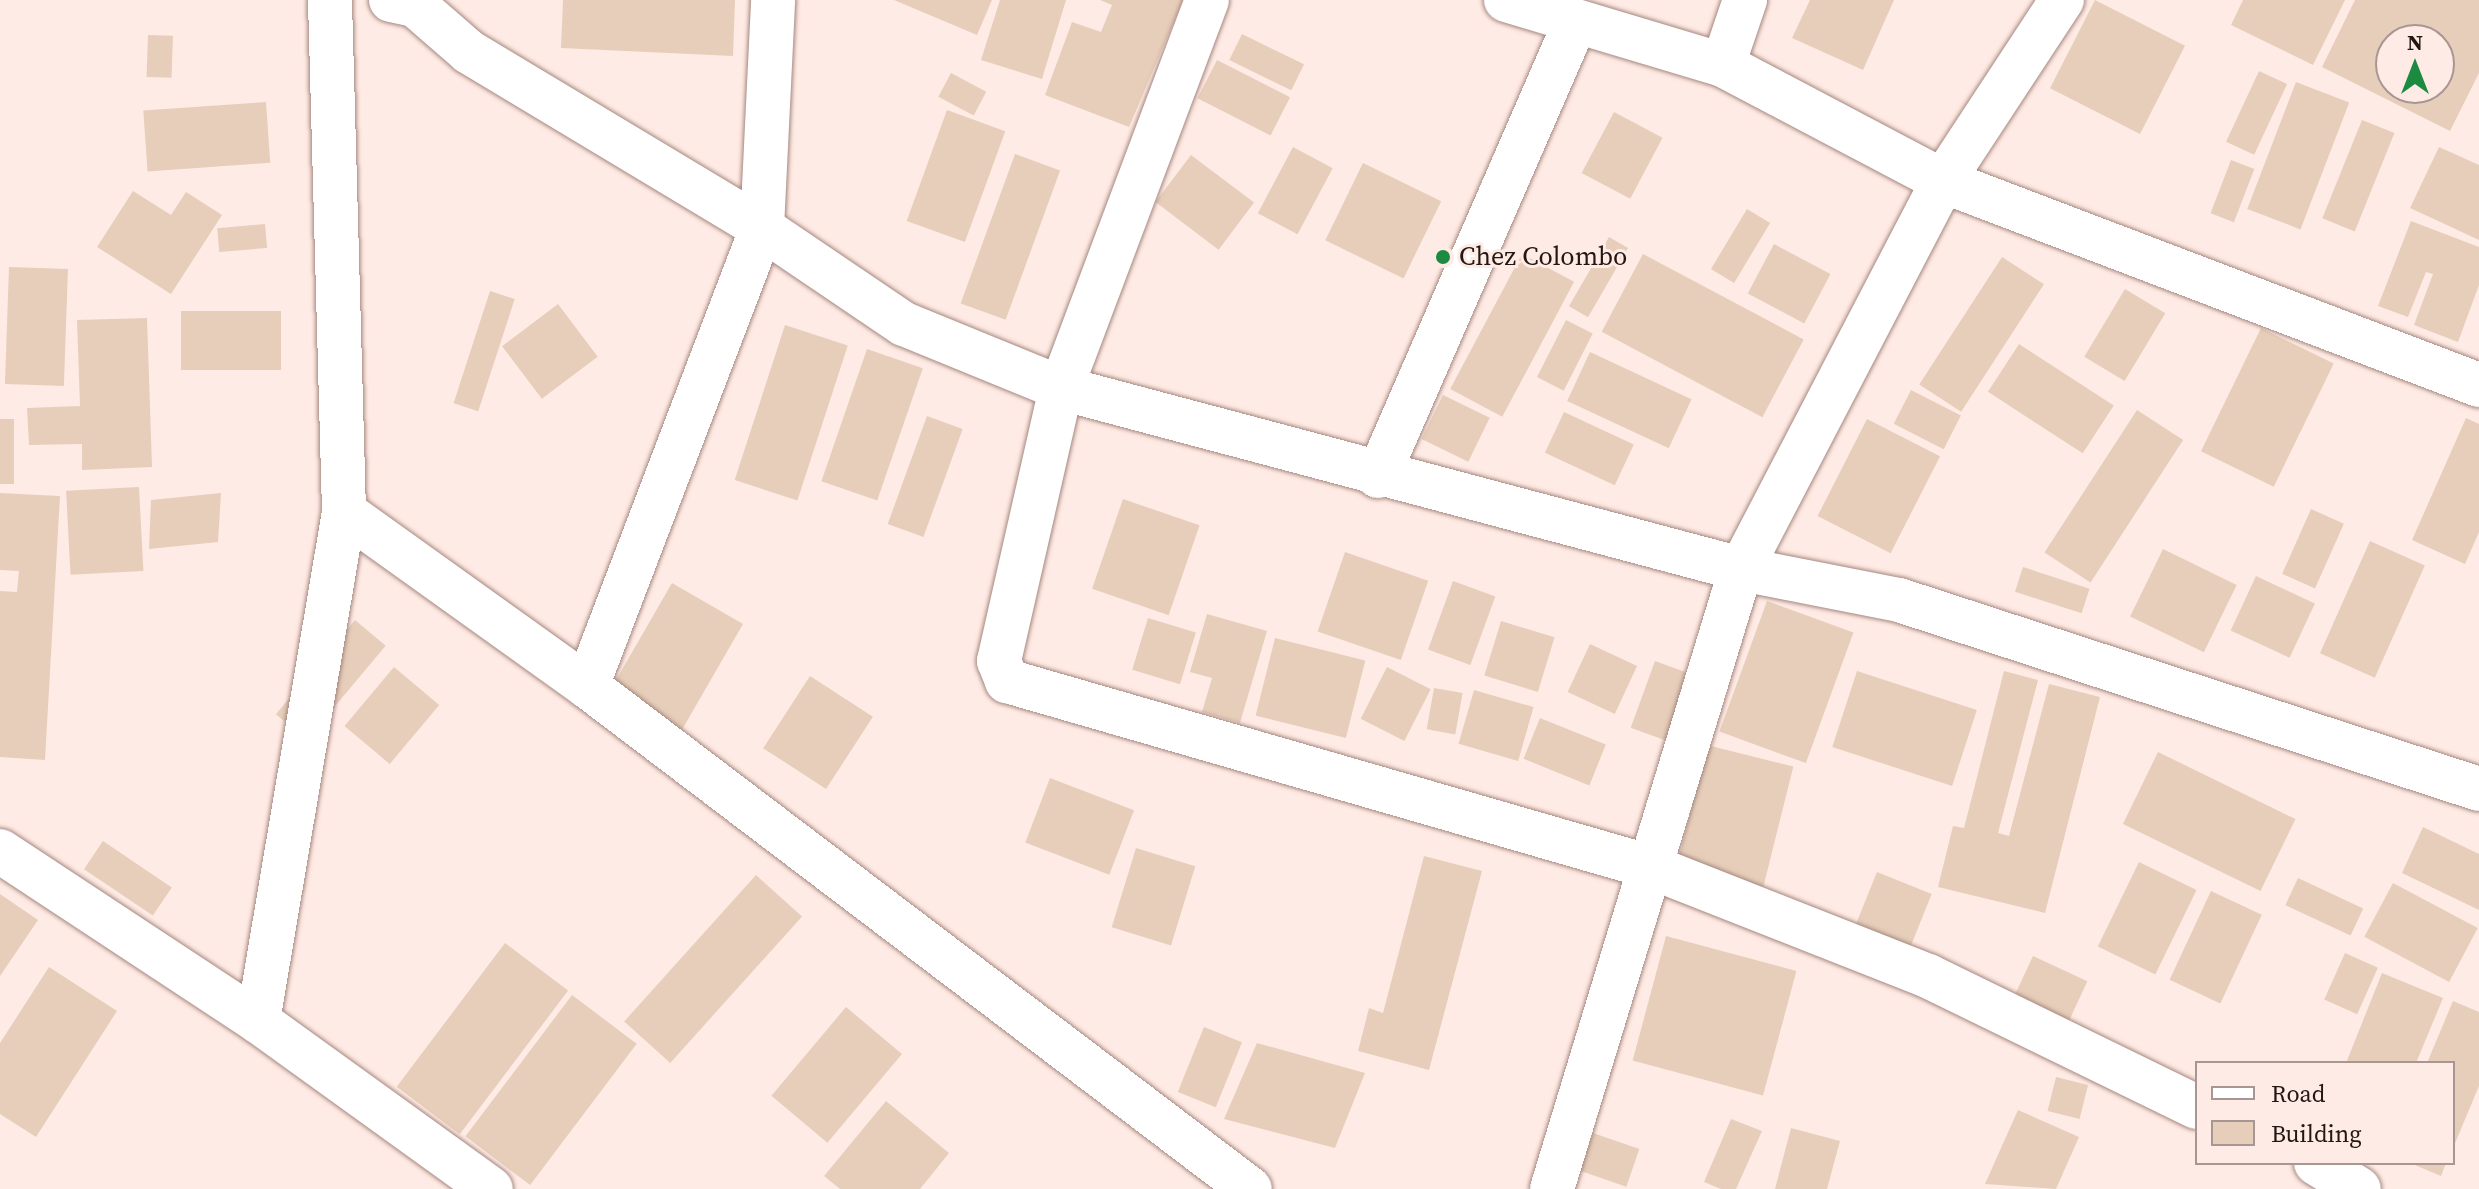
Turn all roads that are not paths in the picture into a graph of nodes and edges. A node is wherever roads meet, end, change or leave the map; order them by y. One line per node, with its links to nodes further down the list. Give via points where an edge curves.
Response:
1 (330, 0): 15 (street)
2 (391, 0): 11 (street, via 415,5 469,52)
3 (773, 0): 11 (street)
4 (1207, 0): 13 (street)
5 (1506, 0): 8 (street)
6 (1745, 0): 9 (street)
7 (2062, 0): 10 (street)
8 (1574, 26): 9 (street); 14 (street)
9 (1723, 65): 10 (street)
10 (1943, 181): 12 (street); 16 (street)
11 (762, 228): 13 (street, via 904,324); 17 (street)
12 (2479, 385)
13 (1061, 388): 14 (street); 20 (street, via 999,661 1007,681)
14 (1378, 476): 16 (street)
15 (344, 512): 17 (street); 21 (street)
16 (1741, 569): 18 (street, via 1899,600); 20 (street)
17 (587, 686): 25 (street)
18 (2479, 789)
19 (0, 851): 21 (street)
20 (1654, 868): 22 (street, via 1928,976); 26 (street)
21 (258, 1021): 24 (street)
22 (2195, 1106)
23 (2319, 1165): 27 (street)
24 (491, 1189)
25 (1250, 1189)
26 (1552, 1189)
27 (2359, 1189)

